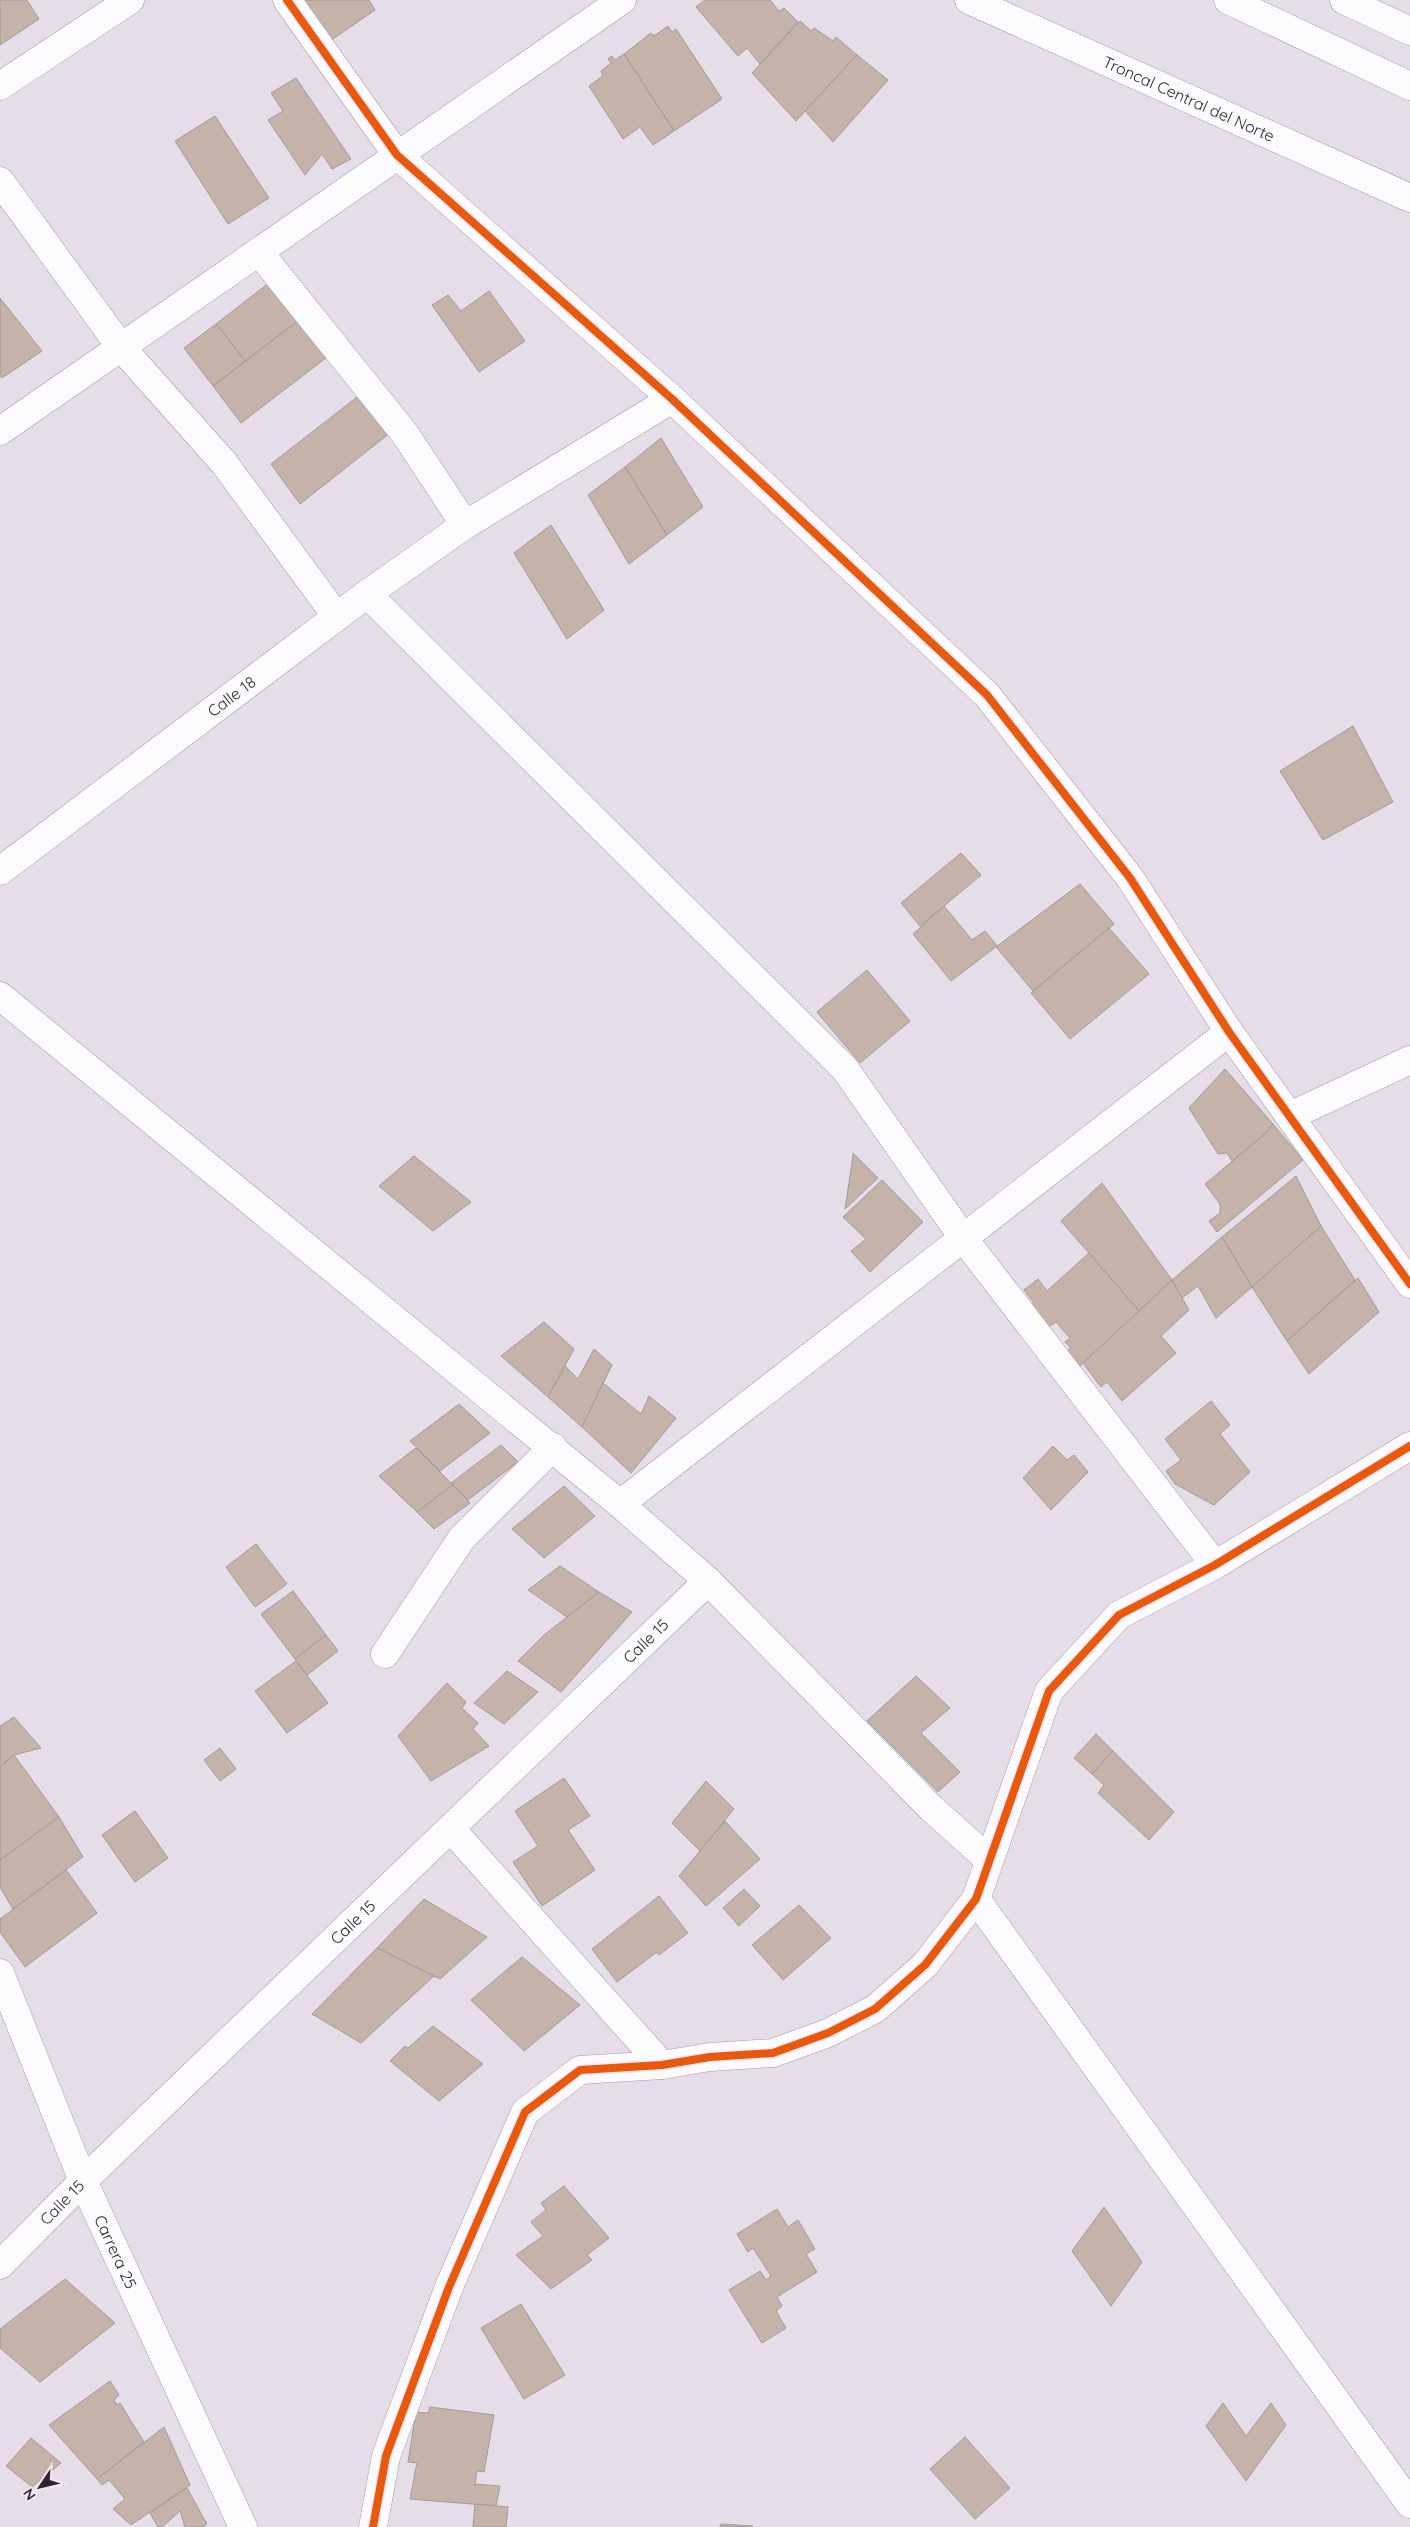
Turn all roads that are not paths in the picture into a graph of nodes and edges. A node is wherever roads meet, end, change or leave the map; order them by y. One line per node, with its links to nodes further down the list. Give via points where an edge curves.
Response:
1 (130, 0): 8 (main road)
2 (287, 0): 10 (main road)
3 (622, 0): 10 (main road)
4 (969, 0): 12 (main road, Troncal Central del Norte)
5 (1228, 0): 9 (main road)
6 (1344, 0): 7 (main road)
7 (1410, 31)
8 (0, 86)
9 (1410, 86)
10 (397, 155): 13 (main road); 15 (main road)
11 (0, 181): 14 (main road)
12 (1410, 198)
13 (259, 252): 14 (main road); 17 (main road, via 405,434)
14 (120, 346): 16 (main road); 19 (main road, via 224,464)
15 (672, 399): 17 (main road, Calle 18); 22 (main road, via 987,695 1130,878)
16 (0, 430)
17 (465, 525): 18 (main road, Calle 18)
18 (367, 594): 19 (main road, Calle 18); 25 (main road, via 845,1069)
19 (337, 617): 20 (main road, Calle 18)
20 (0, 871)
21 (0, 996): 28 (main road)
22 (1229, 1032): 24 (main road); 25 (main road)
23 (1410, 1060): 24 (main road)
24 (1290, 1116): 26 (main road)
25 (964, 1239): 29 (main road); 30 (main road)
26 (1410, 1284)
27 (1410, 1446): 30 (main road)
28 (553, 1447): 29 (main road); 32 (main road, via 462,1538)
29 (620, 1504): 31 (main road)
30 (1215, 1565): 34 (main road, via 1119,1615 1049,1691)
31 (708, 1581): 33 (main road, Calle 15); 34 (main road, via 930,1808)
32 (385, 1654)
33 (451, 1829): 37 (main road); 38 (main road, Calle 15)
34 (988, 1859): 35 (main road)
35 (976, 1899): 37 (main road, via 925,1965 875,2009 828,2033 773,2053 710,2057); 40 (main road)
36 (0, 1973): 38 (main road, Carrera 25)
37 (662, 2065): 42 (main road, via 580,2070 525,2112 449,2287 386,2456)
38 (83, 2181): 39 (main road, Calle 15); 41 (main road, Carrera 25)
39 (0, 2265)
40 (1410, 2504)
41 (243, 2527)
42 (372, 2527)

